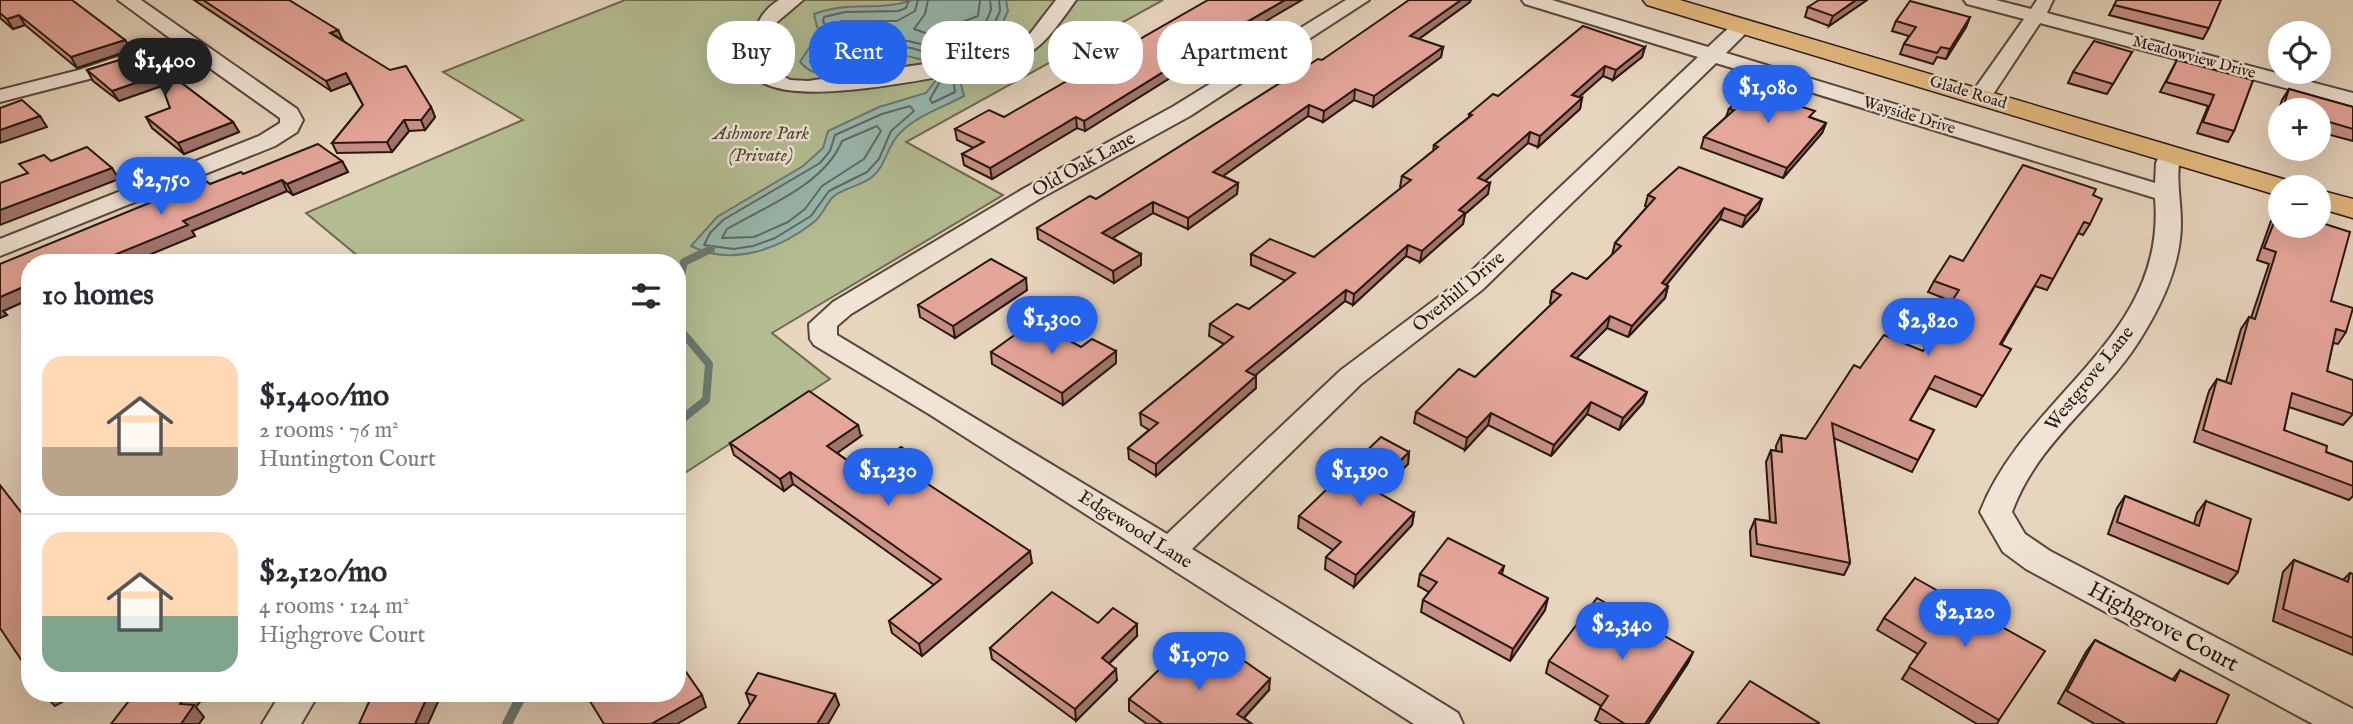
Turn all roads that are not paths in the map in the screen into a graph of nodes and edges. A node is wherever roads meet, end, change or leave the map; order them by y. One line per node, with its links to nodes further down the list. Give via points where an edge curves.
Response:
1 (128, 0): 10 (street)
2 (793, 0): 7 (street, via 775,8 763,28 763,74 776,84 797,88 825,88 1023,52 1036,44)
3 (1359, 0): 21 (street, Old Oak Lane, via 1182,111 1031,194 842,308 823,324)
4 (1532, 0): 11 (street, Wayside Drive)
5 (1655, 0): 9 (main road, Glade Road)
6 (1974, 0): 8 (street, Meadowview Drive)
7 (1065, 1)
8 (2041, 8): 13 (street); 14 (street, Meadowview Drive)
9 (1742, 26): 11 (street, Overhill Drive); 13 (main road, Glade Road)
10 (186, 41): 12 (street); 20 (street, via 290,116 289,127 267,141)
11 (1711, 55): 17 (street, Wayside Drive); 23 (street, Overhill Drive, via 1473,284 1351,377)
12 (0, 96)
13 (1980, 97): 15 (main road, Glade Road)
14 (2353, 100)
15 (2170, 154): 16 (main road, Glade Road); 17 (street, Westgrove Lane)
16 (2268, 183)
17 (2166, 194): 22 (street, Westgrove Lane, via 2165,256 2155,288 2131,333 2023,461 2000,496)
18 (2331, 203): 19 (main road)
19 (2353, 209)
20 (0, 248)
21 (824, 339): 23 (street, Edgewood Lane)
22 (1996, 512): 27 (street, Highgrove Court, via 2014,543 2038,560)
23 (1169, 551): 26 (street, Edgewood Lane)
24 (294, 702): 25 (street)
25 (280, 724)
26 (1445, 724)
27 (2347, 724)

